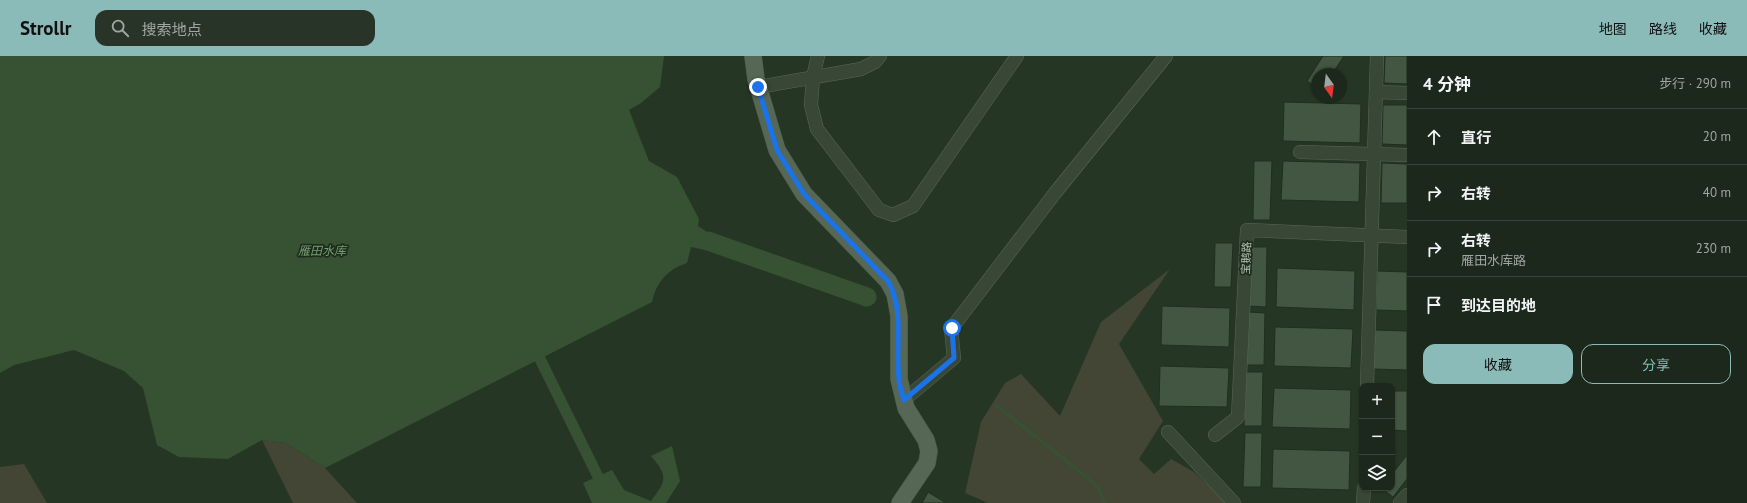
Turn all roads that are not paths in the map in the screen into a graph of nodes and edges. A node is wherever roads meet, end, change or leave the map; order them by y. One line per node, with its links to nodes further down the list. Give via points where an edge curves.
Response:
1 (753, 56): 8 (main road)
2 (818, 56): 7 (lane)
3 (880, 56): 7 (lane, via 875,62 861,69)
4 (1017, 56): 7 (lane, via 913,206 893,215 879,210 816,130 811,105)
5 (1166, 56): 17 (lane, via 1054,193 952,328 954,358)
6 (1377, 56): 9 (lane)
7 (813, 77): 8 (lane)
8 (758, 87): 17 (main road, via 777,150 804,194 888,281 895,294 899,316 899,379)
9 (1376, 92): 10 (lane); 12 (lane)
10 (1407, 93)
11 (1300, 152): 12 (lane)
12 (1374, 154): 13 (lane); 14 (lane)
13 (1407, 155)
14 (1371, 236): 15 (lane, 宝鹅路); 16 (lane); 19 (lane, 宝鹅路, via 1247,230 1238,417)
15 (1407, 237)
16 (1367, 383)
17 (904, 400): 22 (main road, via 906,408 926,440 929,451 927,463)
18 (1168, 432): 23 (lane)
19 (1215, 435)
20 (1364, 491): 24 (lane)
21 (1407, 495): 25 (lane)
22 (900, 503)
23 (1234, 503)
24 (1363, 503)
25 (1400, 503)

